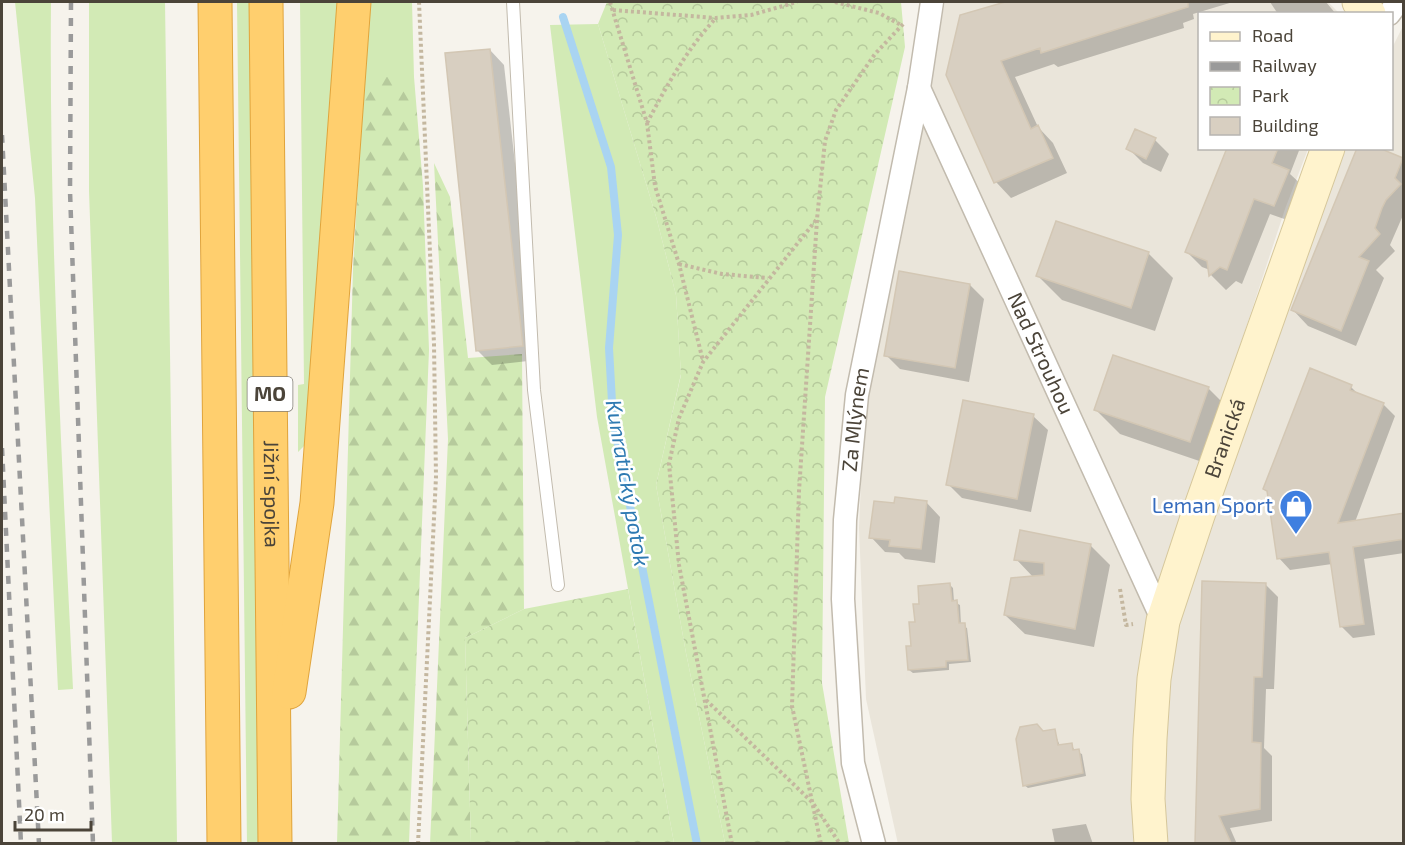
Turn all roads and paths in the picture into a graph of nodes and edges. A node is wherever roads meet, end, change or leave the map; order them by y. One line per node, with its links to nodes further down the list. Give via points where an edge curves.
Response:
1 (215, 2): 26 (highway, MO)
2 (266, 2): 24 (highway, Jižní spojka / MO)
3 (354, 2): 24 (highway, via 314,530)
4 (419, 2): 28 (path, via 436,477)
5 (513, 2): 21 (lane, via 534,390)
6 (610, 2): 10 (path)
7 (797, 2): 11 (path, via 751,15)
8 (835, 2): 13 (path, via 879,13)
9 (932, 2): 14 (street, Za Mlýnem)
10 (613, 10): 11 (path); 15 (path)
11 (716, 18): 15 (path, via 696,39)
12 (907, 20): 13 (path)
13 (901, 26): 17 (path, via 875,54 836,110 825,141)
14 (919, 88): 22 (street, Nad Strouhou); 32 (street, Za Mlýnem, via 857,394 844,520 843,598 853,763)
15 (647, 123): 18 (path, via 655,186)
16 (1327, 150): 22 (street, Branická)
17 (817, 219): 19 (path); 25 (path, via 799,490 792,706)
18 (679, 264): 19 (path, via 722,274); 20 (path)
19 (769, 278): 20 (path)
20 (703, 362): 23 (path, via 679,418 669,464 679,565)
21 (558, 585)
22 (1163, 621): 33 (street, Branická, via 1150,739)
23 (706, 699): 25 (path); 29 (path)
24 (275, 786): 27 (highway, Jižní spojka / MO)
25 (813, 803): 30 (path); 31 (path)
26 (224, 843)
27 (275, 843)
28 (418, 843)
29 (732, 843)
30 (821, 843)
31 (840, 843)
32 (874, 843)
33 (1151, 843)

